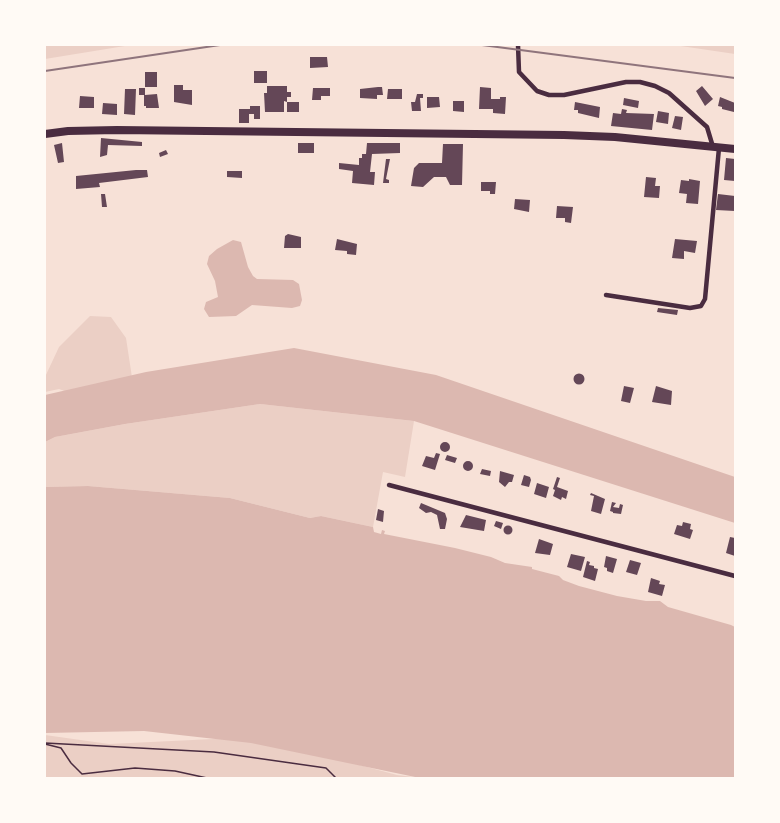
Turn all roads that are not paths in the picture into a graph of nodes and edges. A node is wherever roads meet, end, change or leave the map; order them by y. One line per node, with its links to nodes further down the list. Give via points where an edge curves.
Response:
1 (518, 45): 3 (street, via 519,72 537,91 564,95 632,82 661,88 707,126)
2 (45, 134): 3 (main road, via 117,130 564,135)
3 (716, 148): 4 (main road); 5 (street, via 705,299 701,306 690,308)
4 (735, 149)
5 (606, 295)
6 (389, 485): 7 (street)
7 (735, 576)

